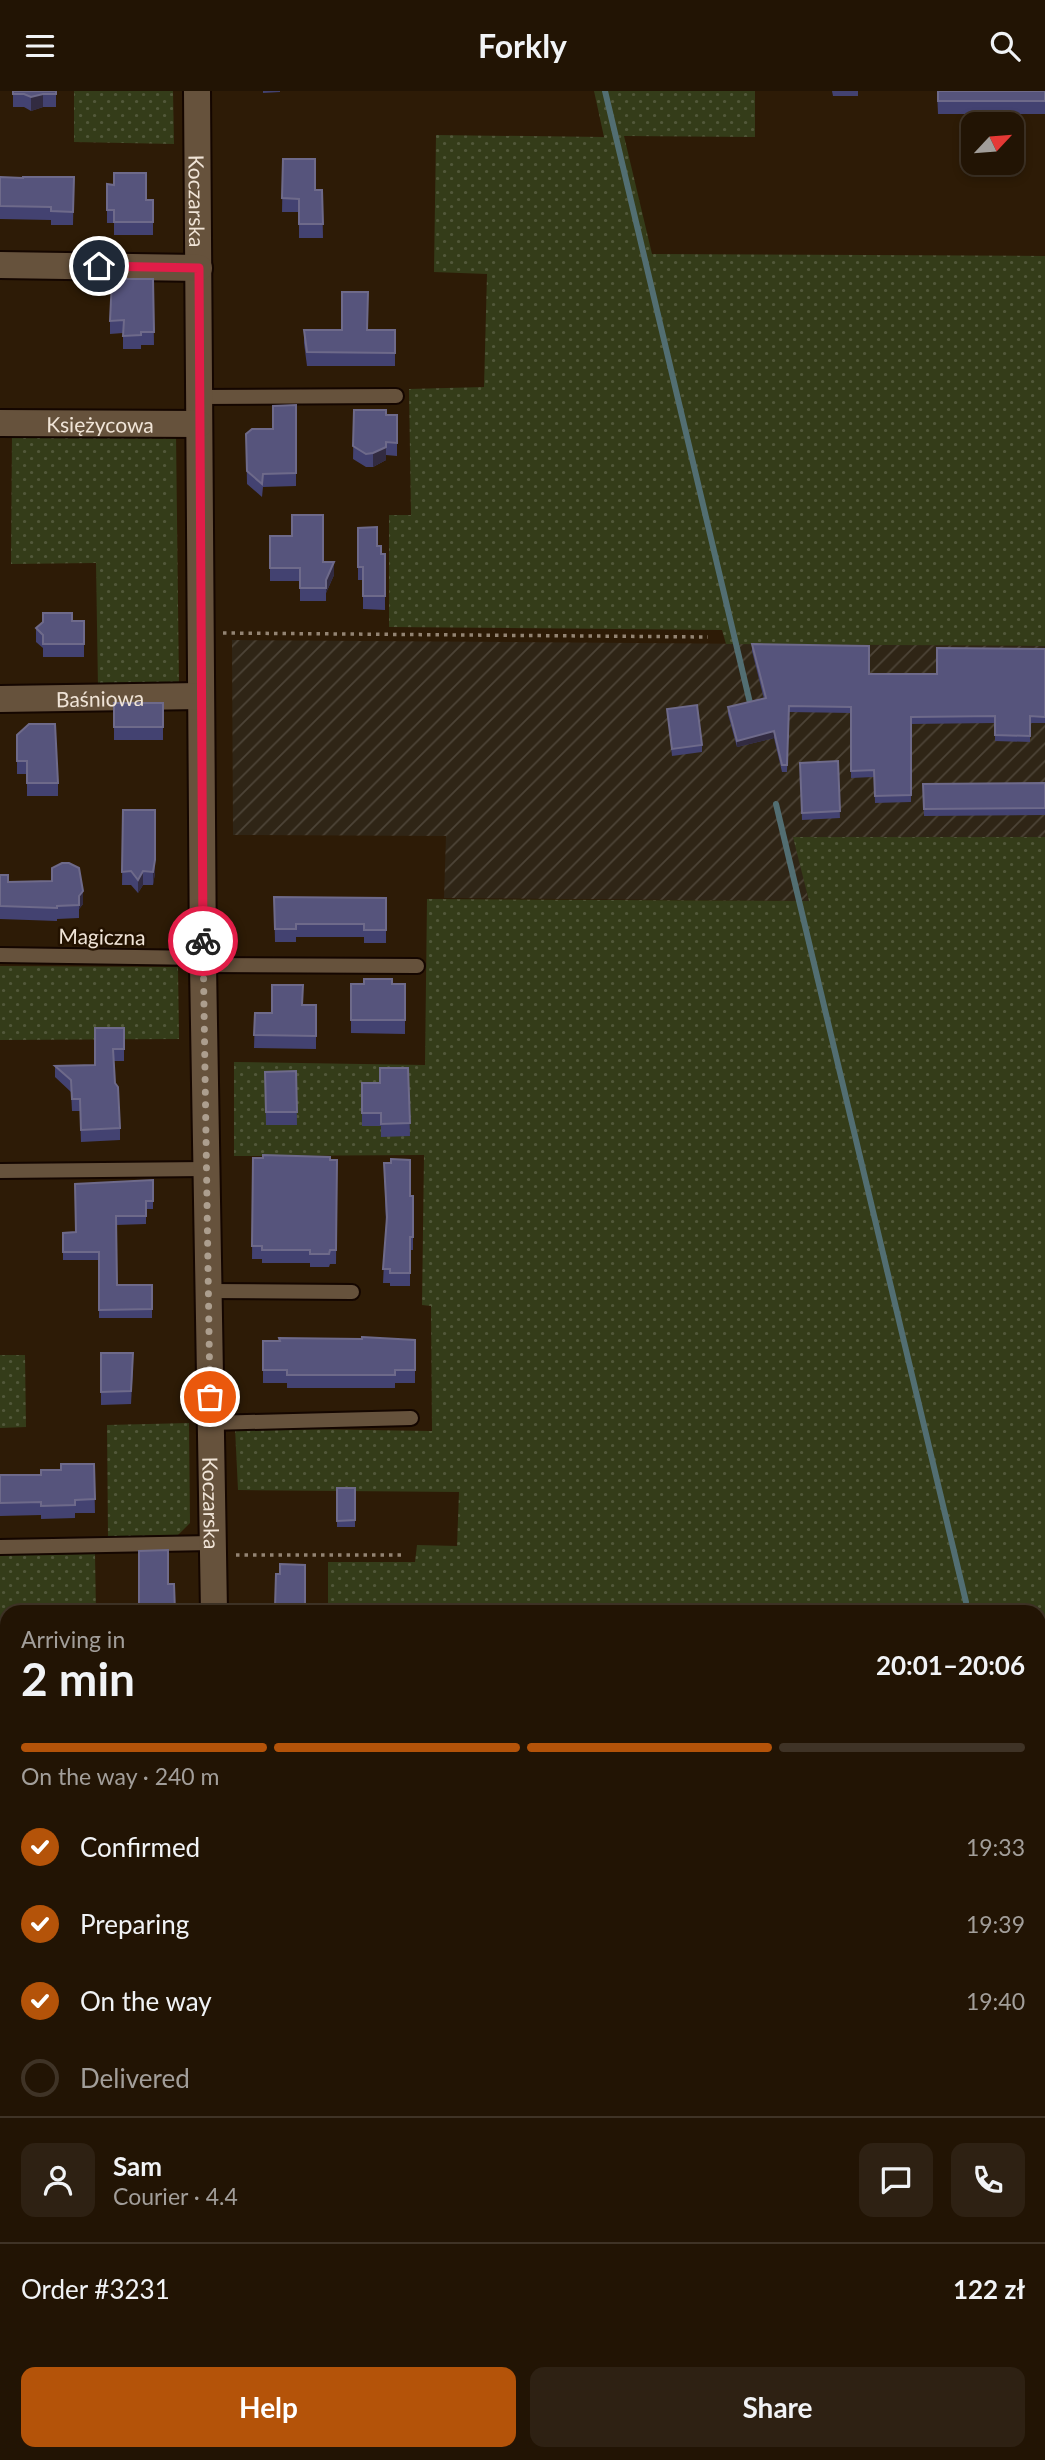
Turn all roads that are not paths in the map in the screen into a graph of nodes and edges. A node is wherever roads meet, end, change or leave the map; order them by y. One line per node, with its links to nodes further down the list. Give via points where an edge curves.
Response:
1 (198, 91): 3 (street, Koczarska)
2 (0, 265): 3 (street)
3 (199, 268): 5 (street, Koczarska)
4 (396, 396): 5 (lane)
5 (200, 397): 7 (street, Koczarska)
6 (0, 423): 7 (street, Księżycowa)
7 (200, 424): 8 (street, Koczarska)
8 (201, 696): 9 (street, Baśniowa); 11 (street, Koczarska)
9 (0, 699)
10 (0, 955): 11 (lane, Magiczna)
11 (203, 962): 12 (lane, Magiczna); 13 (street, Koczarska)
12 (417, 966)
13 (206, 1169): 14 (lane); 15 (street, Koczarska)
14 (0, 1171)
15 (208, 1291): 16 (lane); 18 (street, Koczarska)
16 (352, 1291)
17 (411, 1418): 18 (lane)
18 (210, 1423): 20 (street, Koczarska)
19 (0, 1547): 20 (lane)
20 (212, 1549): 21 (street, Koczarska)
21 (214, 1605)

